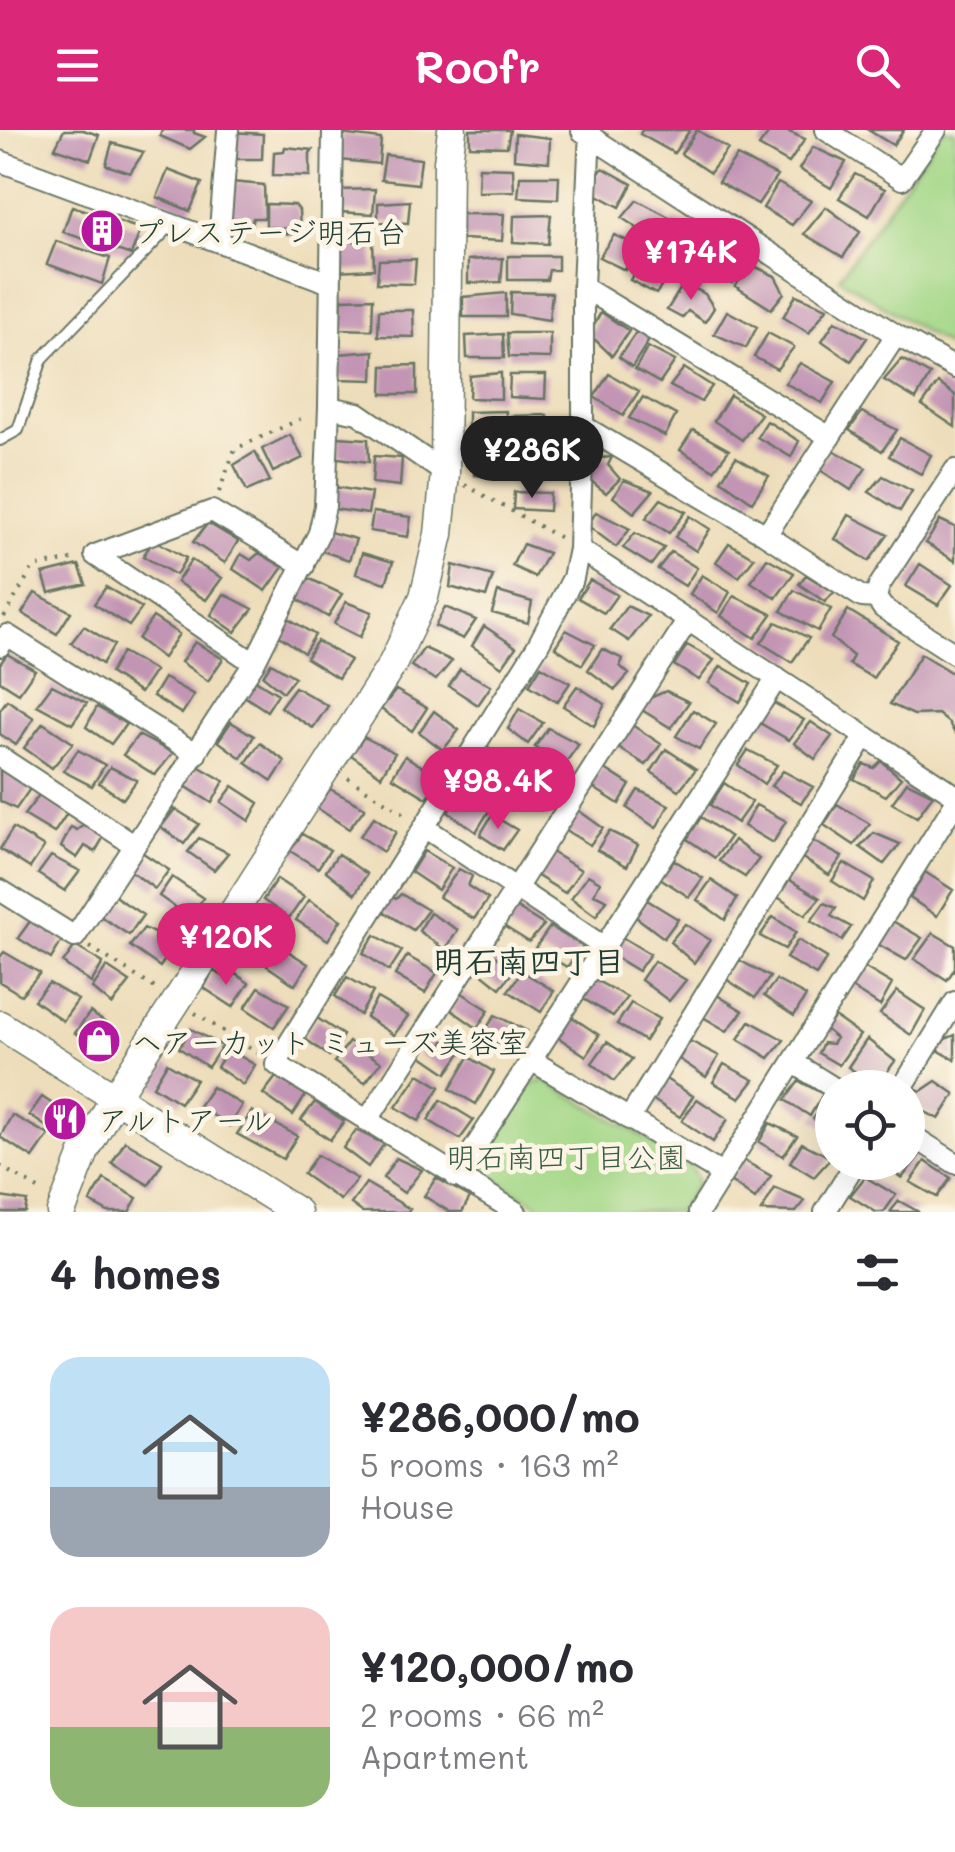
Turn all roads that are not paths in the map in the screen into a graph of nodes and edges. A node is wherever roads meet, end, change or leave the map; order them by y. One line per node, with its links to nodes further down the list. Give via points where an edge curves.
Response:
1 (228, 130): 9 (street)
2 (333, 130): 10 (street)
3 (452, 130): 19 (street)
4 (826, 130): 5 (street, via 902,179)
5 (936, 130)
6 (586, 131): 11 (street); 12 (street)
7 (0, 161): 8 (street)
8 (172, 225): 9 (street); 17 (lane, via 42,358 18,430)
9 (220, 242): 10 (street)
10 (330, 283): 14 (street)
11 (583, 287): 15 (street); 16 (street)
12 (896, 335): 13 (street); 16 (street)
13 (955, 368)
14 (329, 407): 19 (street, via 358,413); 23 (street, via 324,506)
15 (583, 426): 21 (street); 22 (street)
16 (830, 437): 21 (street)
17 (0, 440)
18 (955, 470): 20 (street)
19 (445, 473): 46 (street, via 424,596 392,665)
20 (948, 497): 24 (street)
21 (766, 535): 24 (street, via 862,596)
22 (579, 549): 25 (street); 35 (street, via 573,578 538,645)
23 (304, 566): 28 (street); 28 (street, via 212,511 95,555)
24 (876, 598): 27 (street)
25 (688, 620): 29 (street); 37 (street)
26 (4, 640): 31 (street)
27 (955, 654)
28 (254, 662): 31 (street)
29 (776, 678): 30 (street); 39 (street)
30 (865, 736): 33 (street); 47 (street)
31 (196, 754): 36 (street)
32 (0, 757): 36 (street)
33 (955, 794)
34 (955, 803): 43 (street)
35 (424, 827): 37 (street); 48 (street, via 276,1064)
36 (134, 844): 38 (street, via 75,937)
37 (516, 888): 39 (street); 48 (street)
38 (0, 890)
39 (604, 947): 42 (street)
40 (955, 1002): 44 (street)
41 (0, 1024): 46 (street)
42 (531, 1060): 47 (street); 52 (street)
43 (794, 1063): 45 (street); 51 (street)
44 (913, 1070)
45 (815, 1076)
46 (115, 1097): 54 (street); 55 (street)
47 (629, 1119): 51 (street)
48 (367, 1122): 52 (street)
49 (925, 1143): 50 (street)
50 (955, 1162)
51 (722, 1174): 57 (street)
52 (456, 1178): 56 (street)
53 (845, 1180): 58 (street)
54 (62, 1208)
55 (297, 1212)
56 (516, 1212)
57 (699, 1212)
58 (825, 1212)

